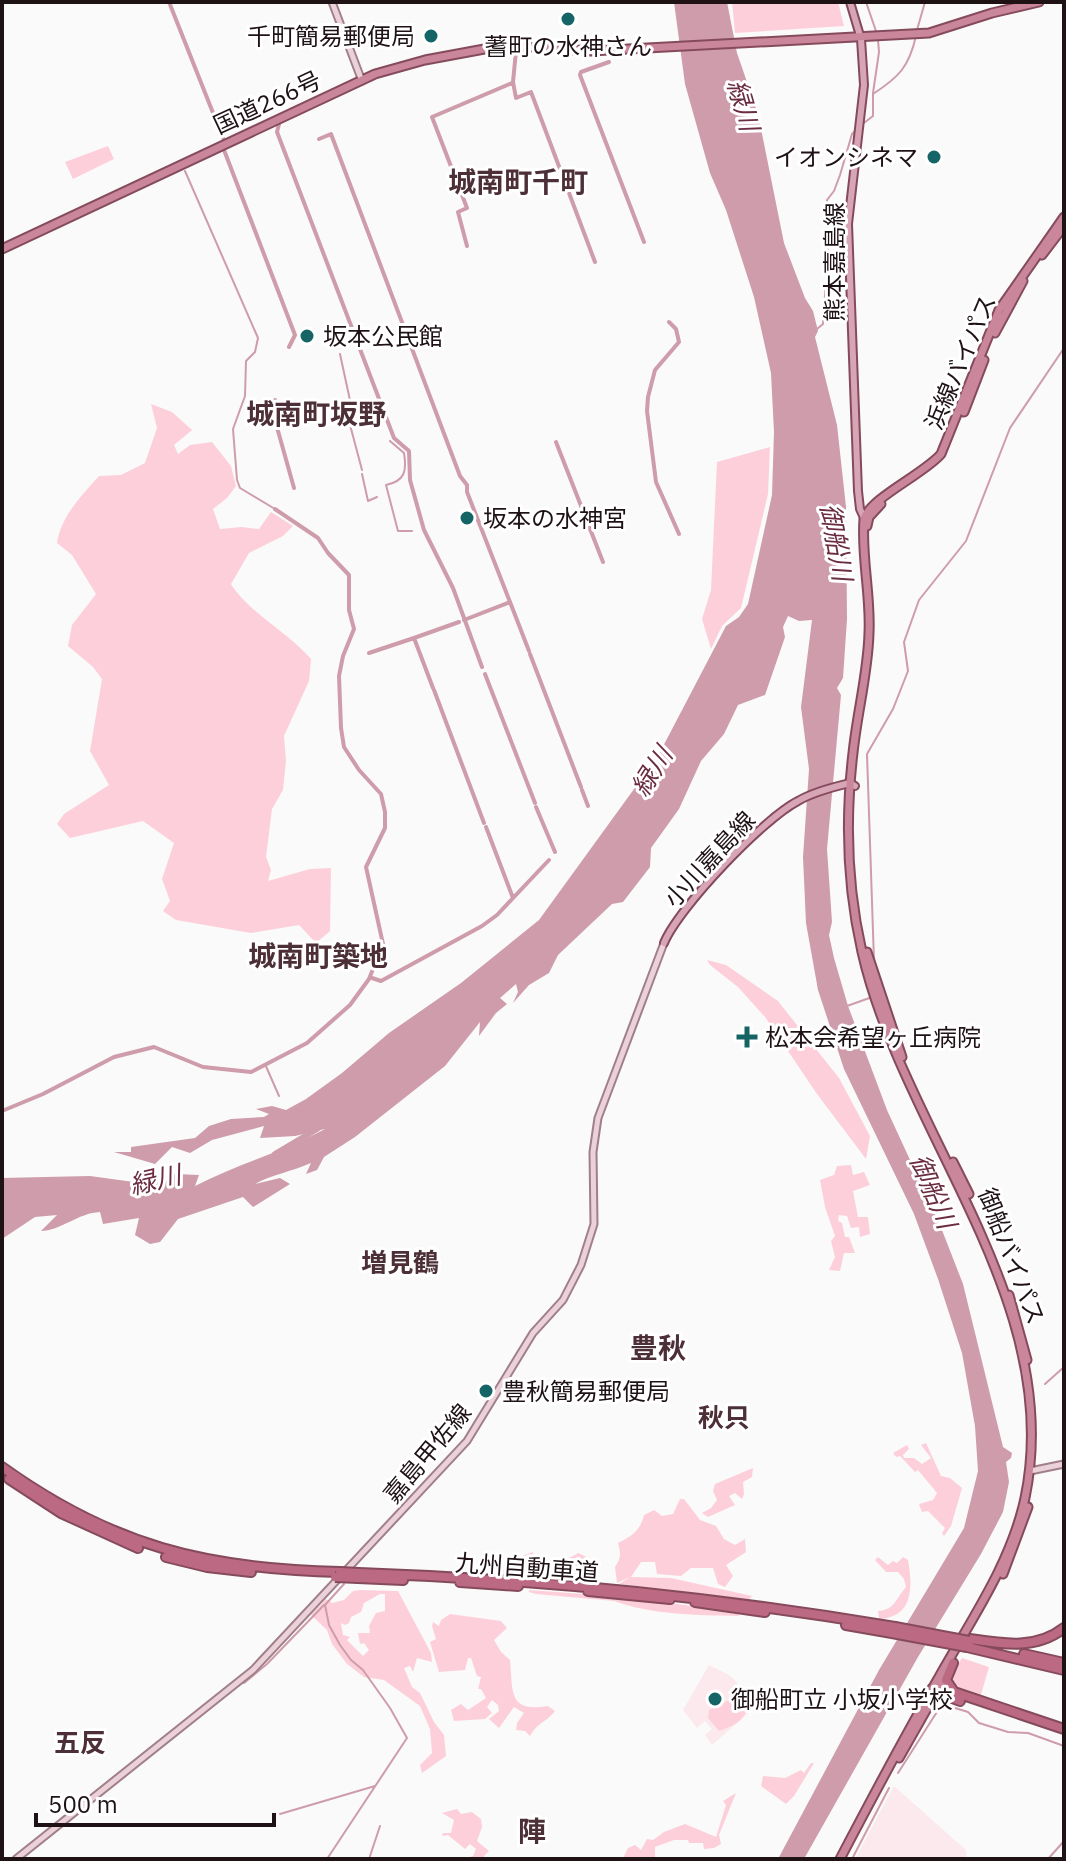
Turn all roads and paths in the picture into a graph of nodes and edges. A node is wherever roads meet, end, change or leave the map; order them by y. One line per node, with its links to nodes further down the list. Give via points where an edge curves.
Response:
1 (332, 2): 5 (main road)
2 (850, 2): 4 (main road, 熊本嘉島線)
3 (1039, 2): 4 (highway, 国道266号, via 929,33)
4 (857, 39): 5 (highway, 国道266号, via 628,49 506,45 406,65); 9 (main road, 熊本嘉島線, via 864,102 848,224 857,475)
5 (362, 81): 8 (highway, 国道266号)
6 (1064, 217): 9 (highway, 浜線バイパス, via 999,310 941,454 874,504)
7 (1064, 226): 9 (highway, 浜線バイパス, via 1005,311 944,457)
8 (2, 249)
9 (866, 521): 10 (highway, via 873,632)
10 (848, 785): 11 (main road, 小川嘉島線, via 789,806 761,830 692,900); 14 (highway, 御船バイパス, via 865,946 902,1057 978,1215 1011,1300 1033,1394)
11 (664, 943): 26 (main road, 嘉島甲佐線, via 598,1118 594,1224 581,1265 467,1441 253,1670)
12 (1064, 1464): 14 (main road)
13 (2, 1467): 16 (highway, 九州自動車道, via 75,1514 158,1549 227,1564)
14 (1032, 1470): 20 (highway, 御船バイパス, via 1028,1505 1010,1559); 23 (highway, 御船バイパス, via 1002,1565)
15 (2, 1474): 16 (highway, 九州自動車道, via 61,1513 154,1553 238,1571)
16 (338, 1575): 18 (highway, 九州自動車道, bridge, via 650,1597)
17 (1064, 1628): 19 (highway, via 1048,1639 1024,1644)
18 (894, 1630): 19 (highway, 九州自動車道, bridge); 19 (highway, 九州自動車道, bridge)
19 (969, 1642): 21 (highway, 九州自動車道); 22 (highway, 九州自動車道)
20 (953, 1663): 23 (highway, 御船バイパス); 24 (highway, via 948,1686)
21 (1064, 1663)
22 (1064, 1671)
23 (935, 1690): 24 (highway); 25 (highway); 27 (highway, 御船バイパス)
24 (969, 1698): 25 (highway)
25 (1063, 1729)
26 (16, 1859)
27 (843, 1859)

